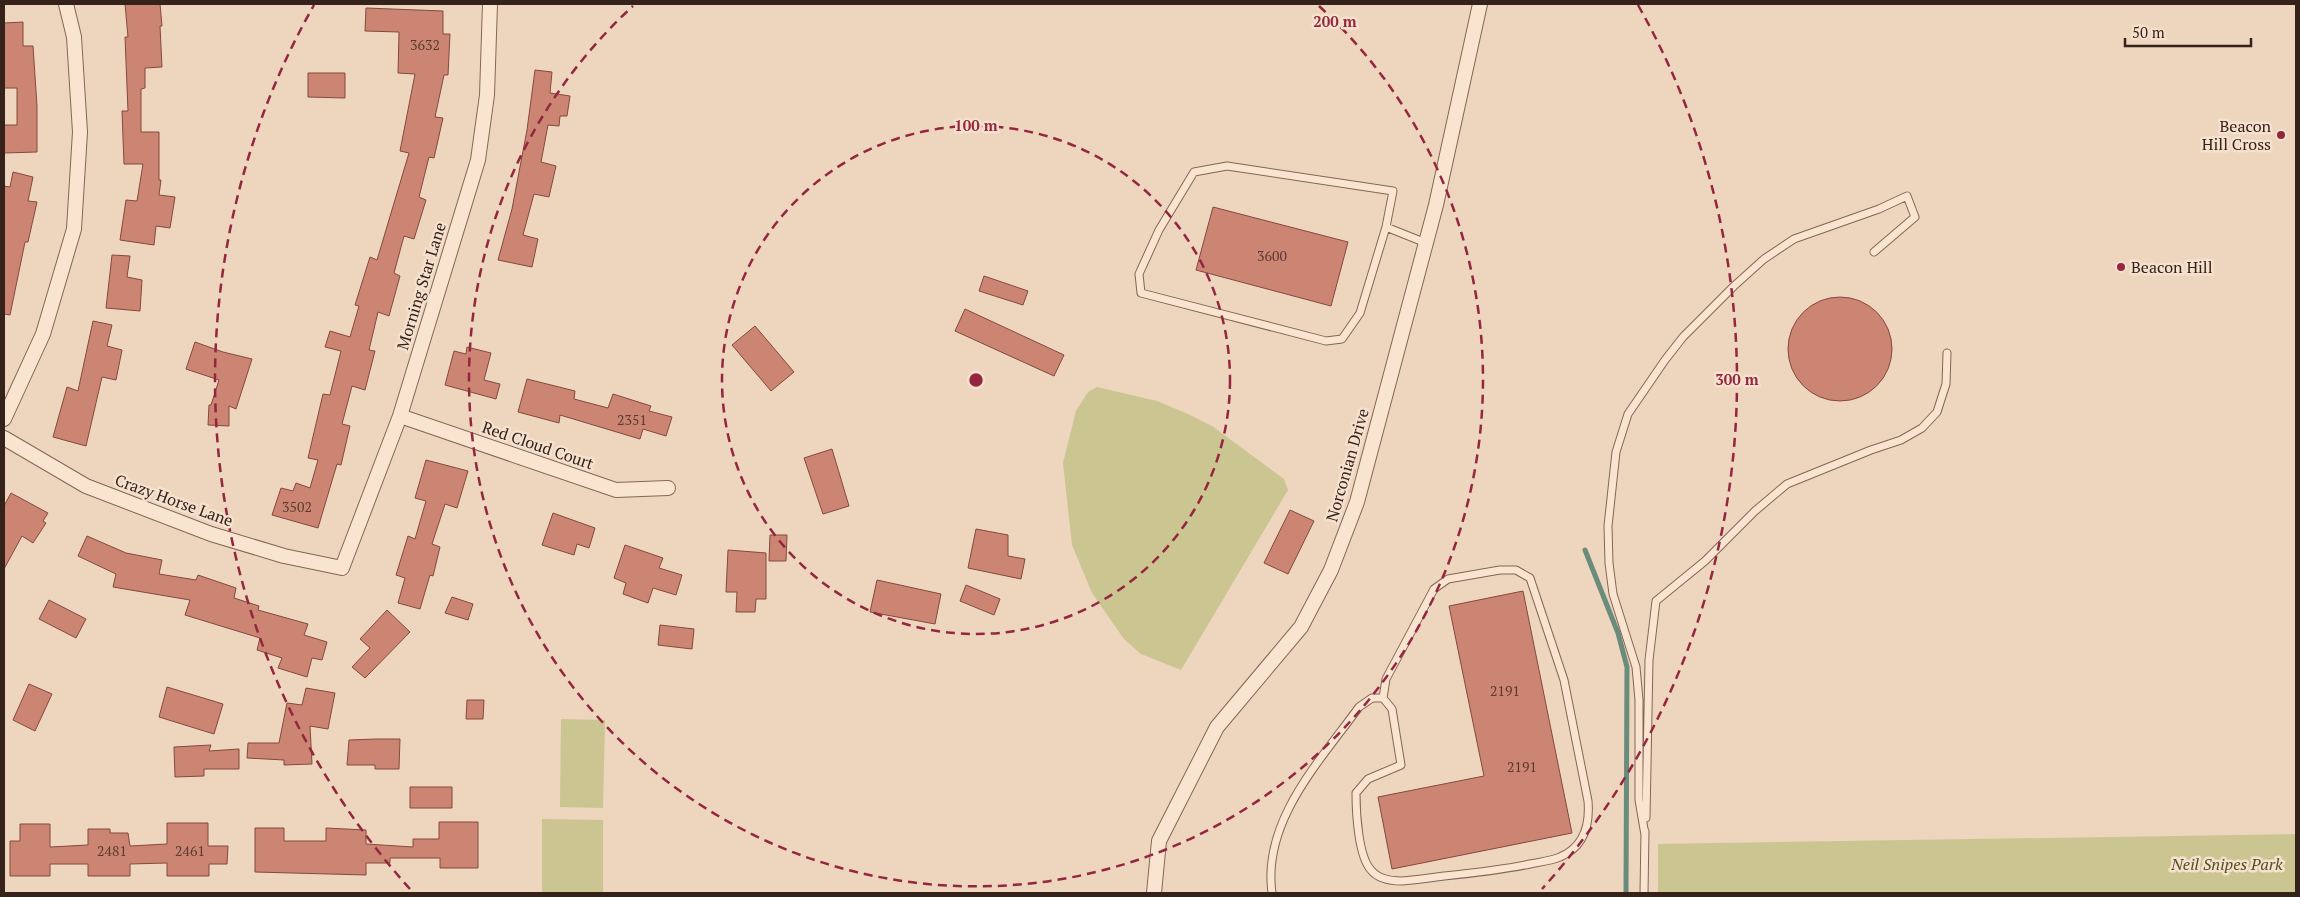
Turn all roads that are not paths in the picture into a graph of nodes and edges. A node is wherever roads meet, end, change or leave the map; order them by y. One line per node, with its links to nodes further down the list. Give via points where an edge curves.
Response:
1 (66, 4): 9 (street, via 74,37 80,132 74,229 43,334)
2 (490, 4): 8 (street, Morning Star Lane, via 487,95 478,160)
3 (1480, 4): 5 (street, Norconian Drive)
4 (1386, 227): 4 (lane, via 1392,191 1227,166 1194,172 1159,230 1139,274 1141,293 1326,341 1342,339 1360,313); 5 (lane)
5 (1426, 243): 15 (street, Norconian Drive, via 1357,502 1331,570 1301,627 1217,727 1159,840)
6 (1874, 252): 14 (lane, via 1915,217 1907,196 1880,209 1794,239 1764,259 1684,337 1628,414 1615,460 1608,526 1609,564 1613,594 1636,667 1639,800)
7 (1947, 353): 14 (lane, via 1946,384 1937,412 1922,428 1901,440 1787,484 1705,561 1656,601 1649,660)
8 (400, 416): 11 (street, Red Cloud Court, via 616,490); 12 (street, Morning Star Lane)
9 (4, 419)
10 (4, 438): 12 (street, Crazy Horse Lane, via 86,486 202,530 284,556)
11 (668, 488)
12 (342, 568)
13 (1383, 698): 13 (lane, via 1392,709 1401,765 1368,779 1356,793 1356,813 1370,870 1383,878 1402,881 1505,869 1560,857 1586,833 1590,819 1588,801 1564,680 1530,578 1516,570 1500,570 1448,580 1434,589 1386,679); 16 (lane, via 1372,698 1359,707 1285,814 1271,866)
14 (1645, 836): 17 (lane)
15 (1154, 893)
16 (1272, 893)
17 (1644, 893)

